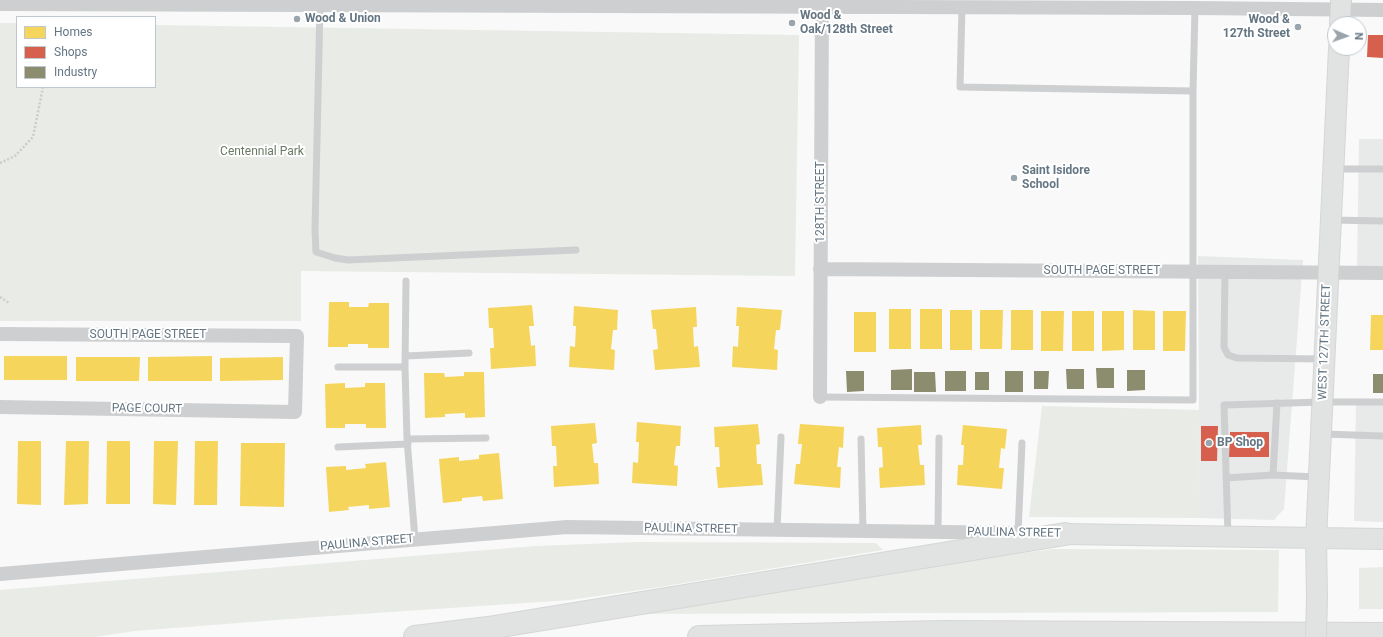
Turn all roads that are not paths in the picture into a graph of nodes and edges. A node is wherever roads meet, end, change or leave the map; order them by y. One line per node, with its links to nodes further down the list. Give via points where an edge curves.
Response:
1 (52, 2): 2 (street); 7 (street)
2 (184, 2): 3 (street)
3 (313, 3): 4 (street); 19 (lane, via 316,252 348,260)
4 (434, 3): 5 (street)
5 (590, 3): 6 (street)
6 (741, 3): 8 (street)
7 (0, 4)
8 (822, 4): 9 (street); 20 (street, 128TH STREET)
9 (962, 7): 10 (street); 14 (lane, via 960,87)
10 (1195, 8): 12 (street); 14 (lane)
11 (1383, 10): 12 (street)
12 (1341, 11)
13 (1339, 56): 15 (main road, WEST 127TH STREET)
14 (1193, 91): 21 (lane)
15 (1333, 169): 16 (lane); 17 (main road, WEST 127TH STREET)
16 (1383, 169)
17 (1331, 220): 18 (lane); 23 (main road, WEST 127TH STREET)
18 (1383, 221)
19 (576, 250)
20 (820, 269): 21 (street, SOUTH PAGE STREET); 32 (street, 128TH STREET)
21 (1193, 272): 22 (street, SOUTH PAGE STREET); 32 (lane, via 1193,400)
22 (1225, 272): 23 (street, SOUTH PAGE STREET); 29 (lane, via 1224,347 1228,355 1237,358)
23 (1328, 273): 24 (street, SOUTH PAGE STREET); 29 (main road, WEST 127TH STREET)
24 (1383, 273)
25 (406, 281): 28 (lane)
26 (0, 334): 37 (street, SOUTH PAGE STREET, via 297,336)
27 (469, 353): 28 (lane)
28 (406, 356): 31 (lane)
29 (1324, 358): 33 (main road, WEST 127TH STREET)
30 (338, 367): 31 (lane)
31 (405, 367): 44 (lane)
32 (820, 397)
33 (1322, 402): 34 (lane); 35 (lane); 38 (main road, WEST 127TH STREET)
34 (1383, 402)
35 (1277, 403): 47 (lane); 49 (lane, via 1224,405)
36 (0, 407): 37 (street, PAGE COURT)
37 (295, 412)
38 (1321, 434): 39 (lane); 48 (main road, WEST 127TH STREET)
39 (1383, 436)
40 (781, 437): 50 (lane)
41 (486, 438): 44 (lane)
42 (939, 438): 52 (lane)
43 (861, 439): 51 (lane)
44 (408, 441): 46 (lane); 56 (lane)
45 (1022, 443): 53 (lane)
46 (338, 447)
47 (1273, 475): 48 (lane); 49 (lane)
48 (1319, 477): 57 (main road, WEST 127TH STREET)
49 (1226, 478): 55 (lane)
50 (777, 530): 51 (street, PAULINA STREET); 56 (street, PAULINA STREET, via 567,526)
51 (863, 531): 52 (street, PAULINA STREET)
52 (938, 532): 53 (street, PAULINA STREET)
53 (1018, 533): 54 (street, PAULINA STREET)
54 (1065, 534): 55 (main road, PAULINA STREET); 61 (highway, via 496,627)
55 (1228, 538): 57 (main road, PAULINA STREET)
56 (415, 539): 59 (street, PAULINA STREET)
57 (1316, 539): 58 (main road, PAULINA STREET); 63 (main road, WEST 127TH STREET, bridge)
58 (1383, 539)
59 (0, 574)
60 (1383, 634): 62 (highway, via 942,632)
61 (415, 637)
62 (700, 637)
63 (1316, 637)

